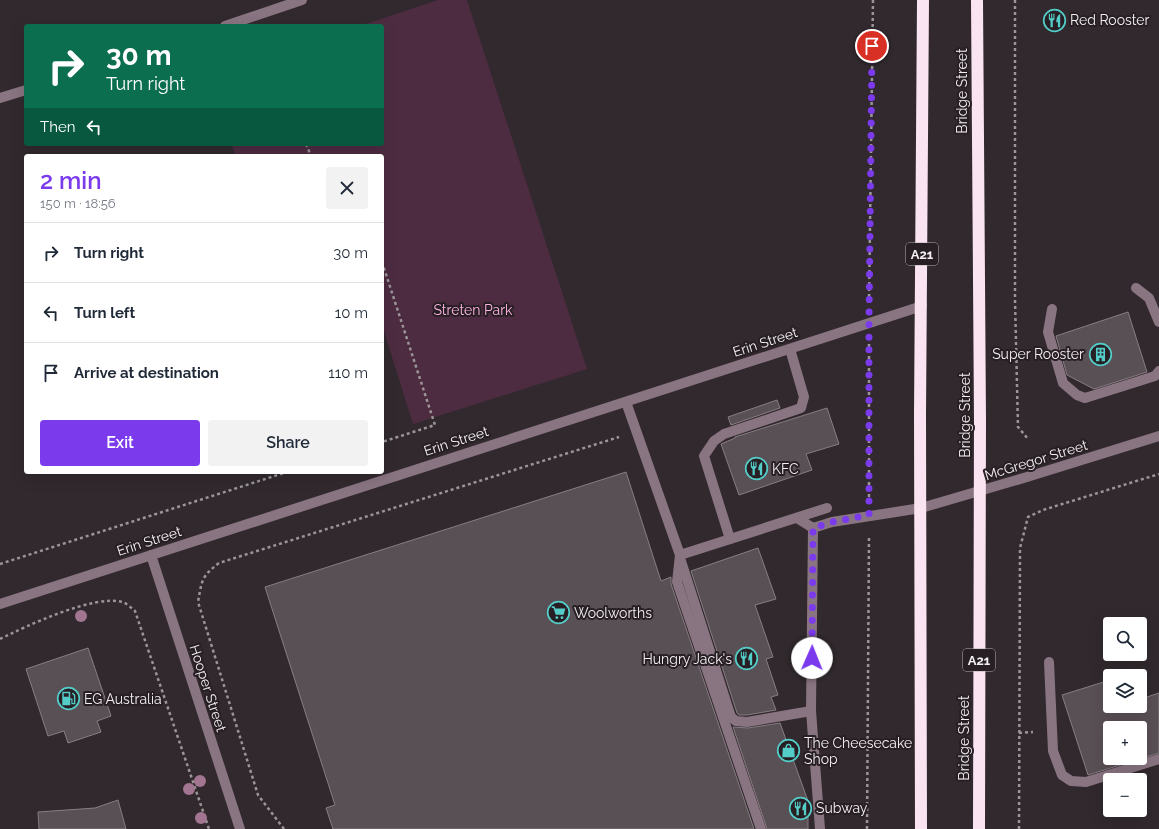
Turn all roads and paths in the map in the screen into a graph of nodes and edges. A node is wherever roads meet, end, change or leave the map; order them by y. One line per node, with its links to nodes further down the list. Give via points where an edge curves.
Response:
1 (302, 0): 6 (street)
2 (873, 0): 14 (path)
3 (923, 0): 11 (highway, A21)
4 (977, 0): 24 (highway, Bridge Street / A21)
5 (1015, 0): 20 (path, via 1018,427)
6 (231, 24)
7 (24, 91): 8 (street)
8 (0, 98)
9 (384, 268): 21 (path, via 436,425)
10 (1136, 288): 13 (street, via 1149,298)
11 (922, 306): 14 (street, Erin Street); 26 (highway, A21)
12 (1052, 309): 16 (street, via 1048,332 1063,383 1077,395 1085,398 1155,376)
13 (1159, 322)
14 (869, 323): 15 (street, Erin Street); 27 (path)
15 (790, 348): 17 (street, Erin Street); 30 (street, via 804,397 801,408 724,434 714,441 704,456)
16 (1159, 371)
17 (626, 402): 18 (street); 31 (street, Erin Street)
18 (636, 432): 32 (street); 41 (path, via 219,563 205,574 198,602 258,795)
19 (1159, 436): 24 (street, McGregor Street)
20 (1028, 439)
21 (384, 441)
22 (281, 474): 33 (path)
23 (1159, 474): 47 (path, via 1028,516 1020,548)
24 (980, 492): 26 (street, McGregor Street); 46 (highway, Bridge Street / A21)
25 (827, 508): 28 (street)
26 (921, 508): 27 (street, McGregor Street); 45 (highway, A21)
27 (869, 515): 29 (street, McGregor Street); 44 (path)
28 (797, 518): 29 (street); 30 (street)
29 (813, 528): 37 (street)
30 (730, 539): 32 (street)
31 (151, 555): 34 (street, Erin Street); 40 (street, Hooper Street)
32 (680, 555): 37 (street, via 731,717 736,721 747,722); 42 (street, via 677,582)
33 (0, 564)
34 (0, 604)
35 (0, 639): 39 (path, via 35,622 105,600 124,602 135,611)
36 (1049, 662): 38 (street, via 1053,751 1062,775 1071,781 1086,782)
37 (811, 711): 43 (street)
38 (1159, 759)
39 (209, 829)
40 (240, 829)
41 (284, 829)
42 (762, 829)
43 (820, 829)
44 (867, 829)
45 (921, 829)
46 (979, 829)
47 (1019, 829)

